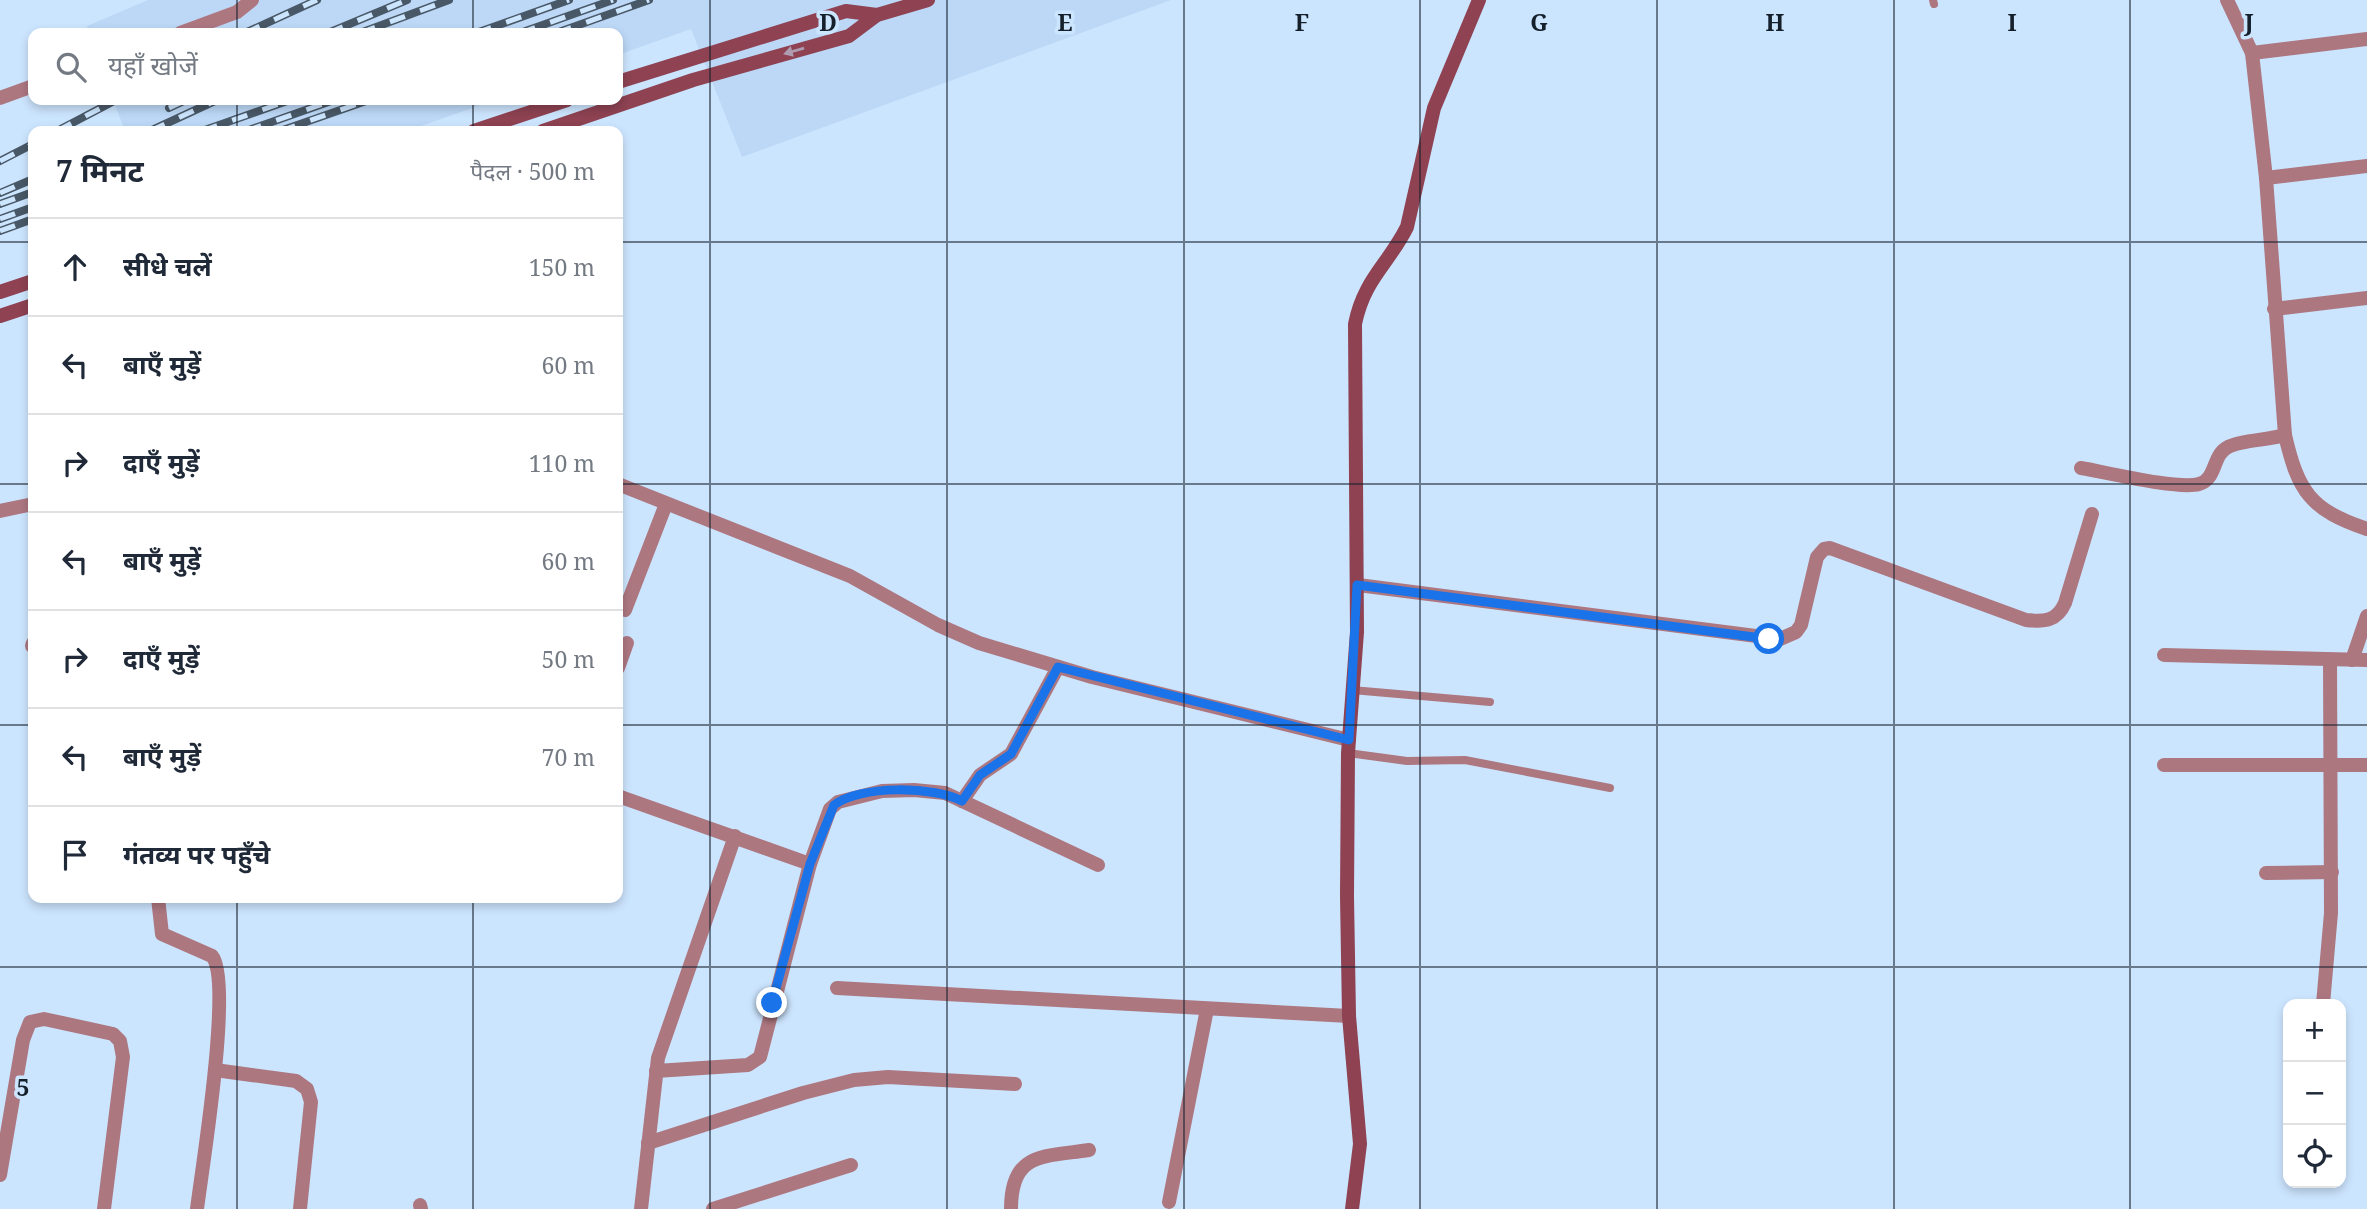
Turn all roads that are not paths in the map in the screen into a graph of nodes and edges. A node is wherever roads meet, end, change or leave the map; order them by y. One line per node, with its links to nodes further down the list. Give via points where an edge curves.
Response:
1 (252, 0): 6 (street, via 237,12)
2 (928, 0): 5 (street)
3 (1479, 0): 35 (street, via 1434,107 1407,227 1376,270 1360,301 1355,324)
4 (2227, 0): 8 (street)
5 (877, 15): 9 (street, via 846,11); 11 (street, one-way to 11, via 849,36)
6 (194, 28)
7 (2367, 40): 8 (street)
8 (2252, 53): 20 (street)
9 (685, 59): 10 (street); 11 (street)
10 (623, 80)
11 (693, 80): 14 (street)
12 (28, 88): 13 (street)
13 (0, 98)
14 (623, 104)
15 (552, 105): 17 (street)
16 (619, 105): 18 (street)
17 (489, 126)
18 (558, 126)
19 (2367, 166): 20 (street)
20 (2266, 178): 25 (street)
21 (28, 283): 22 (street)
22 (0, 292)
23 (2367, 298): 25 (street)
24 (28, 307): 26 (street)
25 (2274, 309): 27 (street)
26 (0, 316)
27 (2286, 435): 28 (street, via 2229,447 2200,484); 34 (street, via 2294,475 2305,492 2347,522)
28 (2081, 468)
29 (623, 486): 30 (street)
30 (666, 504): 36 (street); 43 (street, via 850,576 979,643)
31 (28, 505): 32 (street)
32 (0, 511)
33 (2092, 514): 35 (street, via 2065,603 2060,614 2047,621 2026,620 1830,548 1817,556 1801,625 1780,639)
34 (2367, 529)
35 (1357, 585): 44 (street)
36 (625, 610)
37 (2367, 616): 42 (street)
38 (626, 643): 39 (street)
39 (623, 652)
40 (2164, 655): 41 (street)
41 (2330, 660): 42 (street); 48 (street)
42 (2360, 660)
43 (1058, 667): 46 (street); 52 (street, via 1011,754 980,775)
44 (1352, 690): 45 (lane); 46 (street)
45 (1490, 702)
46 (1348, 746): 50 (lane, via 1407,761 1473,761); 62 (street)
47 (2164, 765): 48 (street)
48 (2331, 765): 49 (street); 56 (street)
49 (2367, 765)
50 (1610, 788)
51 (623, 798): 53 (street)
52 (962, 801): 54 (street, via 945,793 914,790 843,799 830,810); 55 (street)
53 (735, 836): 54 (street); 64 (street)
54 (810, 864): 64 (street, via 757,1060 748,1065)
55 (1098, 865)
56 (2332, 872): 57 (street); 60 (street)
57 (2266, 873)
58 (159, 903): 63 (street, via 162,934 212,956 218,966)
59 (837, 988): 61 (street)
60 (2324, 999)
61 (1207, 1009): 62 (street); 70 (street)
62 (1349, 1016): 78 (street, via 1360,1144)
63 (215, 1070): 73 (street); 74 (street, via 296,1081 307,1089 311,1102)
64 (656, 1071): 66 (street)
65 (1015, 1084): 66 (street, via 888,1077 854,1080)
66 (648, 1143): 75 (street)
67 (1089, 1150): 77 (street, via 1027,1162 1012,1184)
68 (851, 1165): 71 (street)
69 (0, 1175): 72 (street, via 30,1022 44,1019 113,1034 120,1041 123,1066)
70 (1169, 1202)
71 (731, 1206): 76 (street)
72 (104, 1209)
73 (197, 1209)
74 (300, 1209)
75 (641, 1209)
76 (713, 1209)
77 (1011, 1209)
78 (1352, 1209)

